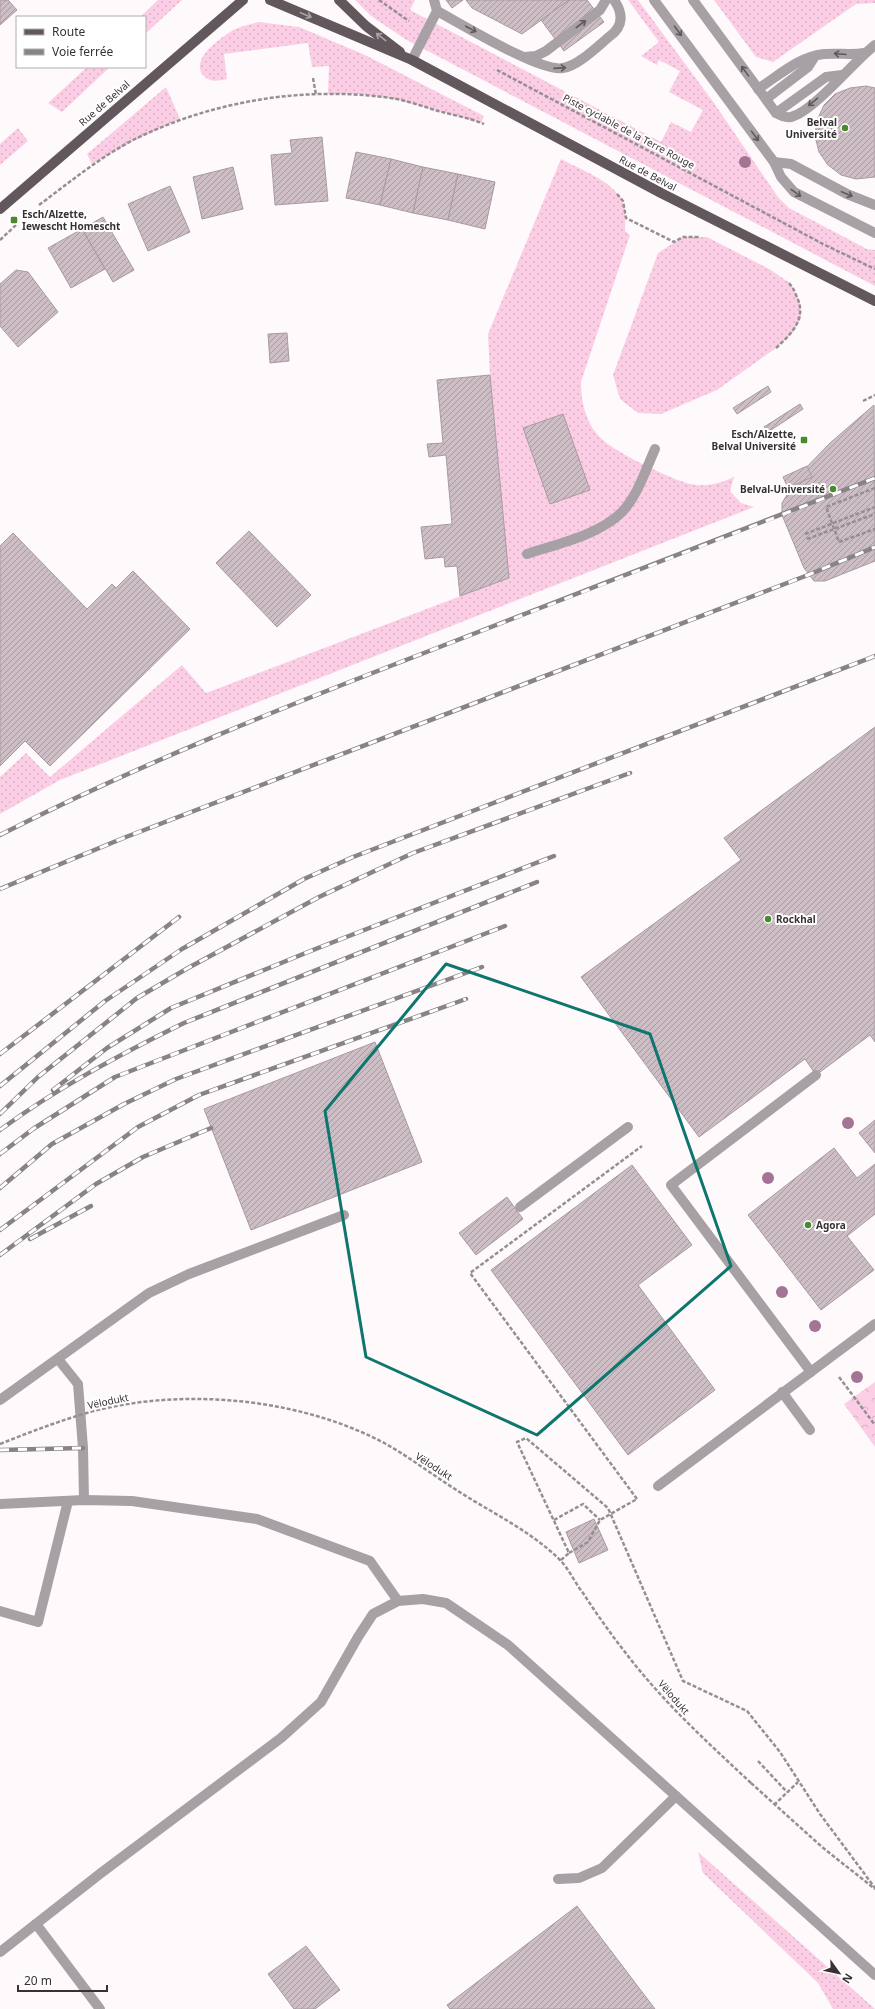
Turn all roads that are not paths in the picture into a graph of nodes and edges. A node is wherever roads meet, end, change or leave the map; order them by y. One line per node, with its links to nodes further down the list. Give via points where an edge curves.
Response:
1 (243, 0): 21 (main road, Rue de Belval)
2 (270, 0): 14 (main road, Rue de Belval, one-way to 14)
3 (340, 0): 14 (main road, Rue de Belval, one-way to 3, via 366,26)
4 (434, 0): 9 (street)
5 (606, 0): 13 (street, one-way to 5, via 536,56 546,51 600,10)
6 (614, 0): 13 (street, one-way to 6, via 547,67 561,69 572,66 614,34 622,22 620,9)
7 (654, 0): 19 (street, one-way to 19)
8 (693, 0): 16 (street, one-way to 8)
9 (437, 11): 13 (street, one-way to 13); 14 (street)
10 (875, 45): 11 (street)
11 (865, 53): 12 (street, one-way to 12); 15 (street)
12 (815, 56): 16 (street, via 803,59); 17 (street, via 808,67)
13 (524, 57)
14 (412, 60): 23 (main road, Rue de Belval, via 661,193)
15 (842, 75): 18 (street, via 826,77); 18 (street, one-way to 18, via 797,115 789,118)
16 (758, 89): 17 (street)
17 (766, 99): 18 (street)
18 (776, 113)
19 (774, 162): 20 (street, one-way to 20, via 790,164 847,194); 22 (street, one-way to 22, via 781,178 794,192)
20 (874, 204)
21 (0, 209)
22 (874, 231)
23 (875, 301)
24 (654, 449): 25 (street, via 637,490 622,511 602,527)
25 (527, 554)
26 (816, 1075): 32 (street, via 671,1186)
27 (628, 1127): 28 (street)
28 (520, 1207)
29 (344, 1215): 31 (street, via 189,1274 148,1293)
30 (875, 1324): 32 (street)
31 (58, 1360): 34 (street); 37 (street, via 78,1384)
32 (811, 1372): 33 (street)
33 (782, 1392): 35 (street); 36 (street)
34 (0, 1400)
35 (810, 1430)
36 (658, 1486)
37 (84, 1500): 38 (street); 40 (street, via 132,1500 257,1519 370,1561)
38 (68, 1501): 39 (street); 41 (street, via 38,1622)
39 (0, 1504)
40 (398, 1601): 42 (street, via 423,1599 446,1603 508,1645); 44 (street, via 373,1614 321,1702 281,1738)
41 (0, 1611)
42 (676, 1796): 43 (street, via 602,1868 579,1878); 46 (street)
43 (558, 1879)
44 (36, 1924): 45 (street); 47 (street)
45 (0, 1952)
46 (875, 1975)
47 (100, 2009)

